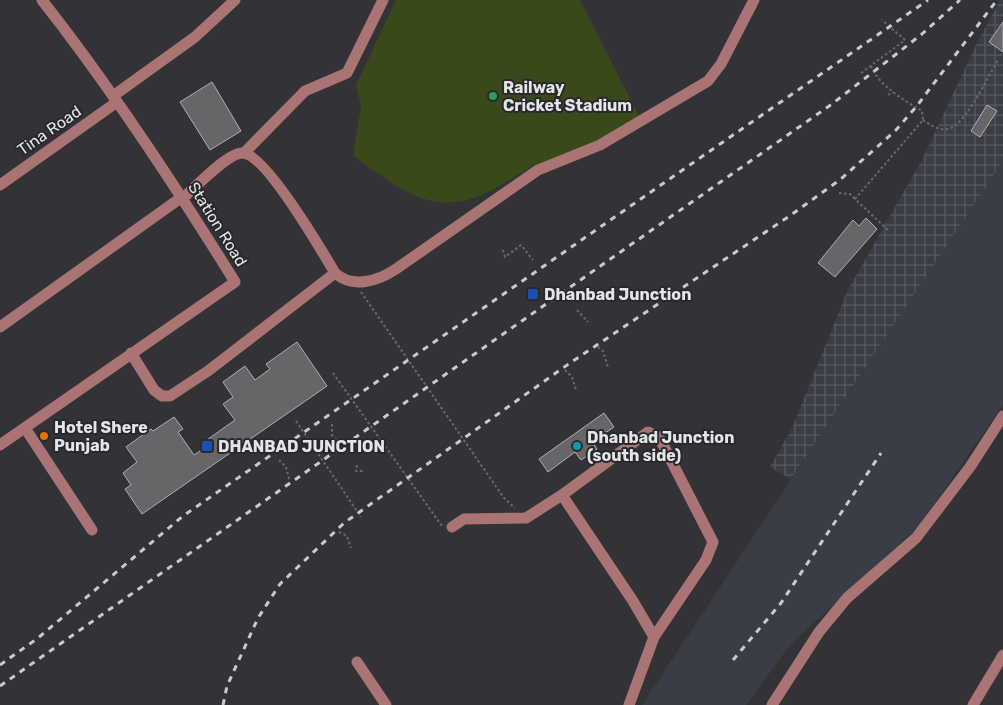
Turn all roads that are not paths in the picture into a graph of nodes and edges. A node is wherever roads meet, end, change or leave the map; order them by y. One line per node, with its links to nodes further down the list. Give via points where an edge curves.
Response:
1 (42, 0): 5 (street, Station Road)
2 (235, 0): 5 (street, Tina Road, via 195,37)
3 (383, 0): 6 (street, via 347,73 305,91)
4 (754, 0): 9 (street, via 721,64 708,81 600,145 538,170 390,273 361,282)
5 (115, 99): 7 (street, Tina Road); 8 (street, Station Road)
6 (244, 153): 8 (street, via 222,163); 9 (street, via 257,160 277,184)
7 (0, 185)
8 (182, 198): 10 (street); 11 (street, Station Road, via 235,282)
9 (335, 273): 11 (street, via 208,371 170,396 162,396 154,390)
10 (0, 327)
11 (131, 352): 13 (street, Station Road)
12 (1003, 416): 23 (street, via 970,467 916,538 847,598 819,632)
13 (25, 428): 14 (street, Station Road); 17 (street)
14 (0, 445)
15 (562, 495): 16 (street, via 526,518 464,519); 18 (street); 18 (street, via 648,432 659,437 713,542 706,560)
16 (452, 527)
17 (92, 530)
18 (654, 637): 22 (street)
19 (1003, 655): 24 (street)
20 (357, 662): 21 (street)
21 (386, 705)
22 (629, 705)
23 (772, 705)
24 (973, 705)

